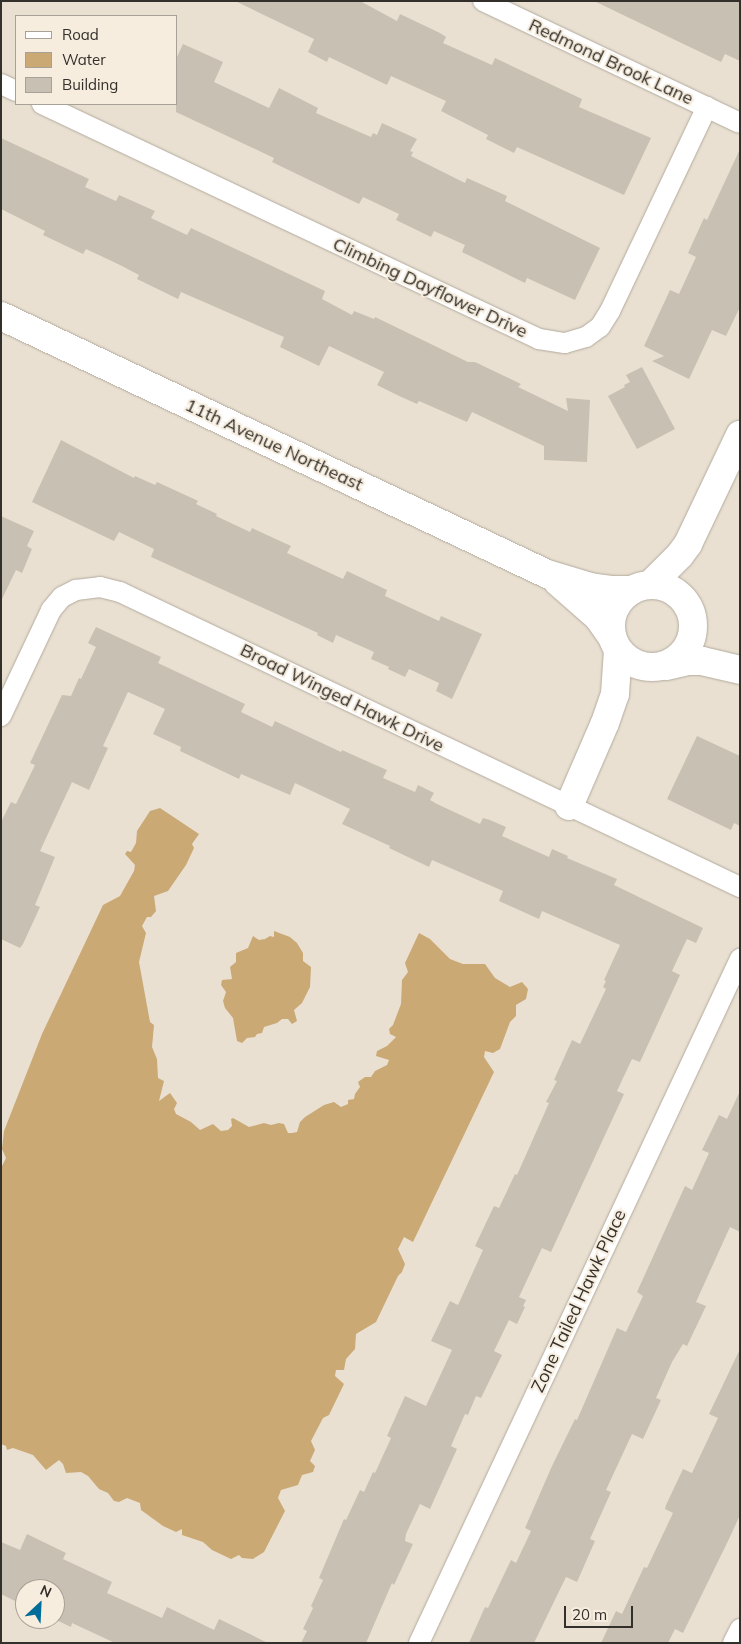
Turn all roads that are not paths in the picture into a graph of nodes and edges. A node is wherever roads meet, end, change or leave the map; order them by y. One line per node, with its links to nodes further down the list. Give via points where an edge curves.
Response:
1 (483, 1): 5 (street, Redmond Brook Lane)
2 (1, 84): 3 (street)
3 (15, 91)
4 (44, 105): 5 (street, Climbing Dayflower Drive, via 539,340 565,343 586,337 600,326 610,311)
5 (707, 107): 6 (street, Redmond Brook Lane)
6 (740, 123)
7 (1, 316): 10 (street, 11th Avenue Northeast)
8 (740, 435): 9 (street)
9 (688, 544): 11 (street); 12 (street, via 683,571)
10 (547, 574): 11 (street, 11th Avenue Northeast, via 611,590); 13 (street, 11th Avenue Northeast, via 598,617)
11 (641, 587): 12 (street, via 669,588); 13 (street, via 621,598 613,610 610,623)
12 (689, 610): 14 (street, via 712,641); 15 (street, via 693,634 688,648 679,658)
13 (615, 644): 15 (street, via 633,663); 18 (street, via 615,694)
14 (740, 663)
15 (659, 667): 16 (street, via 702,661); 18 (street, via 627,693)
16 (740, 670)
17 (1, 716): 19 (street, Broad Winged Hawk Drive, via 51,610 62,597 76,590 100,587 120,592)
18 (605, 722): 19 (street)
19 (569, 806): 20 (street, Broad Winged Hawk Drive)
20 (740, 887)
21 (740, 959): 23 (street, Zone Tailed Hawk Place)
22 (740, 1629): 24 (street)
23 (419, 1643)
24 (733, 1643)

